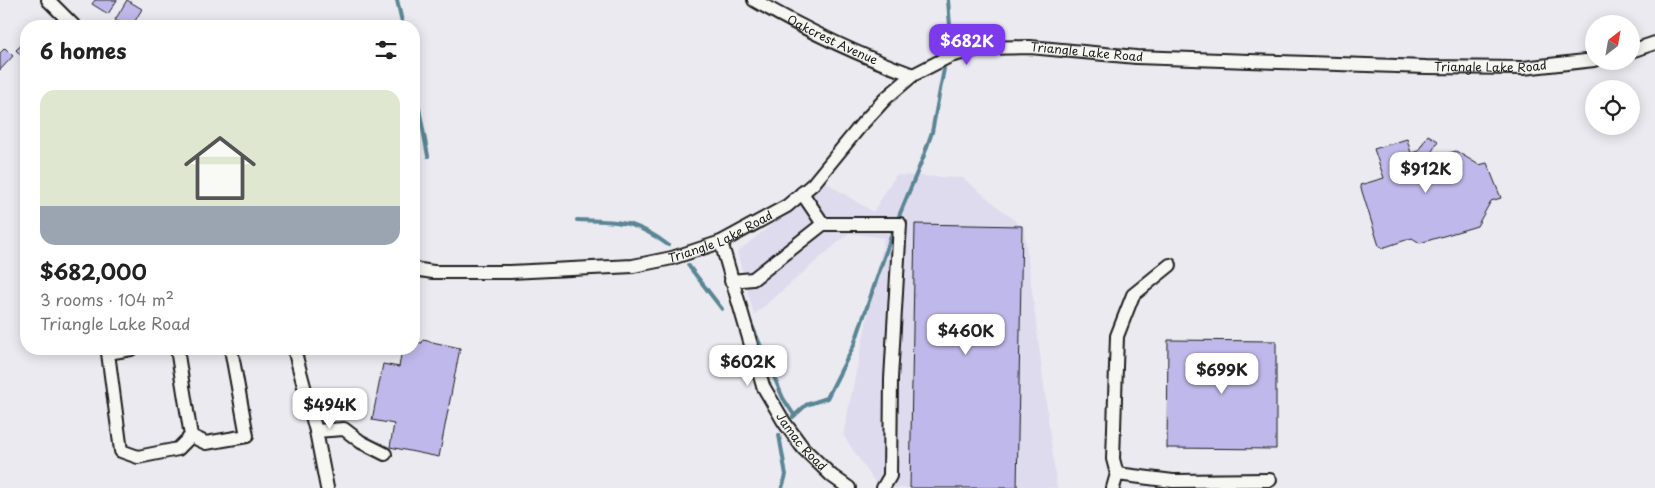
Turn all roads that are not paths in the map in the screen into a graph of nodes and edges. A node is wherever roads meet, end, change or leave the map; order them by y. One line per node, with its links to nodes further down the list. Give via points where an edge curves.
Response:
1 (48, 0): 3 (street)
2 (754, 0): 7 (street, Oakcrest Avenue, via 880,63)
3 (68, 20)
4 (1655, 43): 5 (street)
5 (1640, 48)
6 (1585, 61): 7 (street, Triangle Lake Road, via 1523,68 1426,67 1136,57 1030,47 982,48 950,56)
7 (913, 75): 8 (street, Triangle Lake Road, via 886,98 814,184)
8 (802, 193): 9 (street); 10 (street, Triangle Lake Road, via 786,206)
9 (829, 224): 13 (street, via 754,280); 25 (street, via 900,224 891,379 890,476)
10 (720, 242): 12 (street, Triangle Lake Road, via 672,258 632,266 510,272); 13 (street, Jamac Road)
11 (1170, 265): 21 (street, via 1133,295 1118,336 1113,460)
12 (420, 270)
13 (731, 280): 24 (street, Jamac Road, via 763,386 803,448)
14 (108, 355): 19 (street, via 121,451 138,457 178,449)
15 (178, 355): 19 (street)
16 (232, 355): 19 (street, via 247,436 206,443)
17 (296, 355): 18 (street)
18 (316, 431): 20 (street, via 344,429); 23 (street)
19 (191, 436)
20 (385, 454)
21 (1117, 474): 22 (street, via 1173,481); 26 (street)
22 (1270, 480)
23 (327, 488)
24 (849, 488)
25 (883, 488)
26 (1113, 488)

